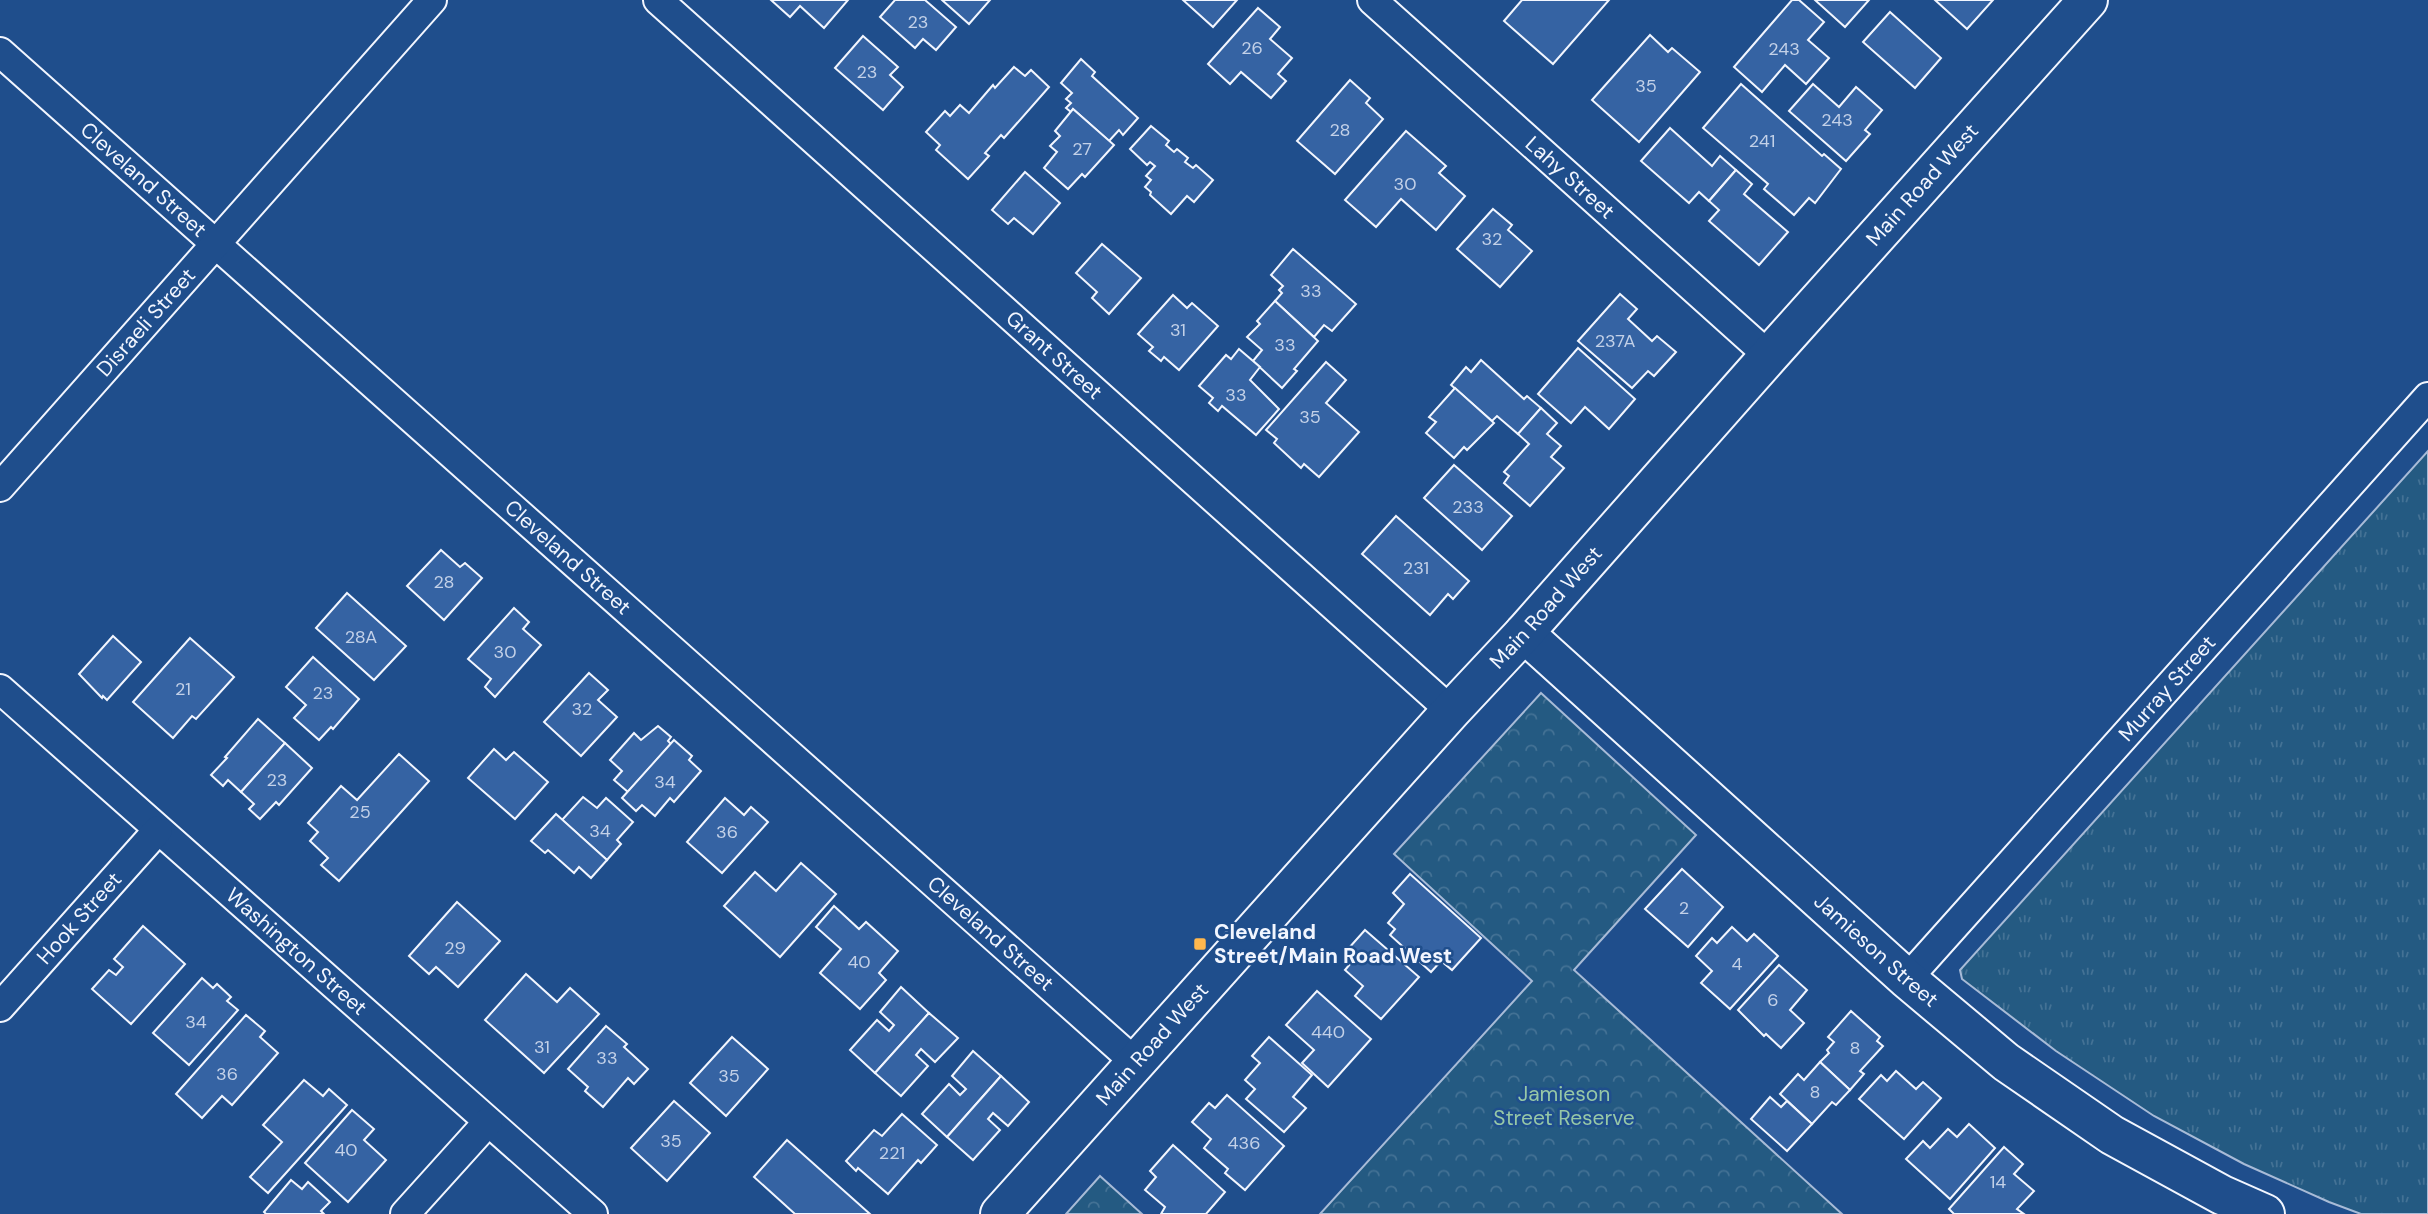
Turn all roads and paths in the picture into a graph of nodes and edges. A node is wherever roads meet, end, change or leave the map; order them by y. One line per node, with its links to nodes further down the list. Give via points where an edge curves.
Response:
1 (432, 0): 6 (street, Disraeli Street)
2 (658, 0): 12 (street, Grant Street)
3 (1372, 0): 7 (street, Lahy Street)
4 (2088, 0): 7 (main road, Main Road West)
5 (0, 52): 6 (street, Cleveland Street)
6 (216, 243): 9 (street, Disraeli Street); 16 (street, Cleveland Street)
7 (1769, 356): 10 (main road, Main Road West)
8 (2428, 397): 14 (street, Murray Street)
9 (0, 488)
10 (1524, 634): 12 (main road, Main Road West); 14 (main road, Jamieson Street)
11 (0, 689): 13 (street, Washington Street)
12 (1451, 710): 16 (main road, Main Road West)
13 (158, 830): 15 (street, Hook Street); 17 (street, Washington Street)
14 (1907, 979): 21 (main road, Jamieson Street, via 2006,1062 2091,1122)
15 (0, 1007)
16 (1135, 1062): 20 (main road, Main Road West)
17 (488, 1122): 18 (street); 19 (street, Washington Street)
18 (405, 1214)
19 (593, 1214)
20 (1000, 1214)
21 (2265, 1214)

